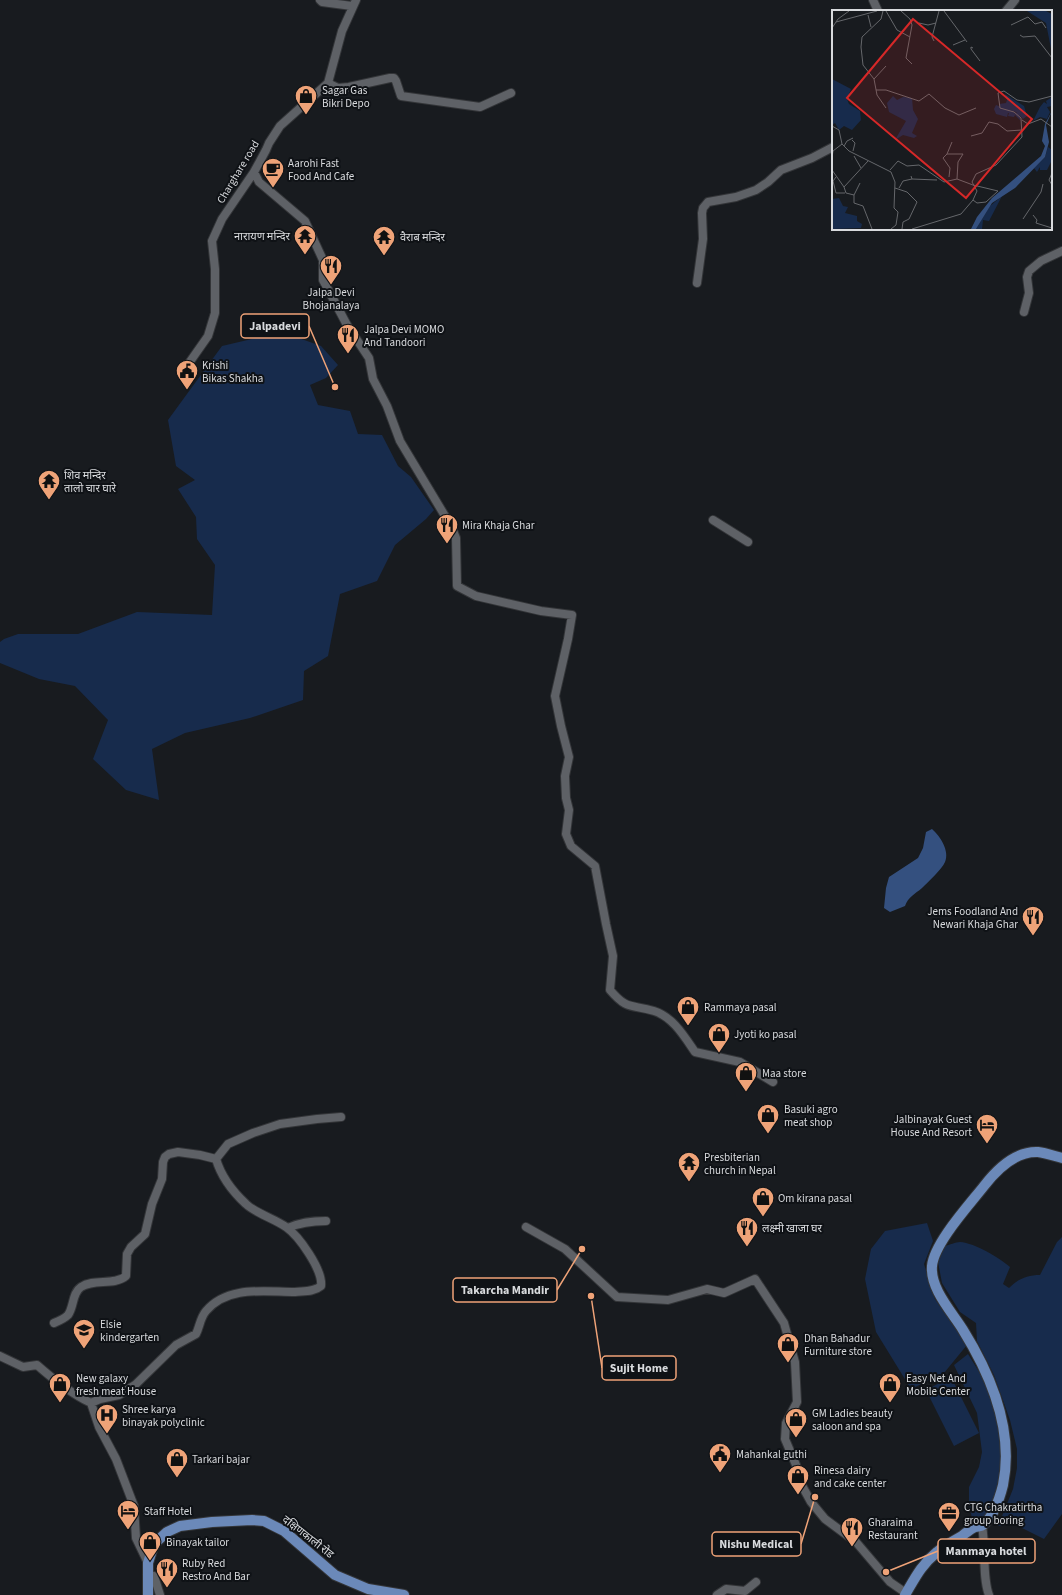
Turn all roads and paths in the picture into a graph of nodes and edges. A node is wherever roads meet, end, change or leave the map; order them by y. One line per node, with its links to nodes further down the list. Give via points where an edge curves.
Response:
1 (320, 0): 4 (street)
2 (873, 0): 5 (street)
3 (1015, 0): 6 (street)
4 (354, 3): 7 (street, via 342,31)
5 (878, 10)
6 (1007, 10)
7 (328, 83): 8 (street, via 344,88 394,78 401,96 480,107); 10 (street, Charghare road, via 280,126)
8 (511, 93)
9 (832, 148): 12 (street, via 781,170 756,190 708,202 702,213 703,239)
10 (254, 172): 14 (street, Charghare road, via 222,219 212,241 215,313 208,336); 17 (street, via 259,182 305,221 323,260 323,280 346,326 369,358 373,379 387,406 400,441 456,538 457,586 476,596 541,611 572,615 555,696 569,757 564,776 569,810 566,834 572,846 595,866 613,956 610,990 627,1006 655,1011 676,1025 695,1052 740,1062)
11 (1062, 251): 13 (street, via 1041,261 1029,271 1029,294)
12 (697, 283)
13 (1024, 312)
14 (182, 373)
15 (713, 520): 16 (street)
16 (748, 542)
17 (772, 1082)
18 (341, 1117): 20 (street, via 273,1126 228,1144)
19 (1062, 1158): 27 (main road, via 1038,1152 1024,1154 1009,1161 993,1174 942,1242 934,1257 932,1267 936,1287 984,1371 999,1407 1004,1433 1004,1478 996,1505)
20 (216, 1159): 23 (street, via 229,1186 247,1205); 24 (street, via 178,1152 165,1157 162,1179 152,1204 145,1234 127,1254 126,1276 115,1281 81,1287 67,1315)
21 (326, 1221): 23 (street, via 300,1223)
22 (526, 1227): 31 (street, via 565,1249 617,1297 668,1300 707,1289 724,1293 755,1279 784,1323 795,1362 797,1402 786,1423 785,1439 800,1482 811,1502 825,1519 856,1542 890,1582)
23 (288, 1228): 26 (street, via 314,1261 319,1270 321,1286 310,1291 242,1292 224,1297 205,1312 196,1334 176,1345 135,1385 119,1395)
24 (54, 1323)
25 (0, 1356): 26 (street, via 23,1367 37,1365 74,1395)
26 (91, 1403): 28 (street, via 134,1506 136,1538)
27 (982, 1526): 31 (main road, via 974,1527 936,1553 920,1568); 36 (street, via 986,1587)
28 (148, 1563): 29 (main road, दक्षिणकाली रोड); 34 (main road, दक्षिणकाली रोड, via 154,1544 167,1532 180,1526 212,1522 264,1521 284,1531 335,1575 368,1588)
29 (148, 1574): 32 (main road, दक्षिणकाली रोड); 33 (street, via 154,1576)
30 (756, 1582): 35 (street, via 745,1590 726,1589)
31 (906, 1594)
32 (148, 1595)
33 (160, 1595)
34 (404, 1595)
35 (717, 1595)
36 (990, 1595)

